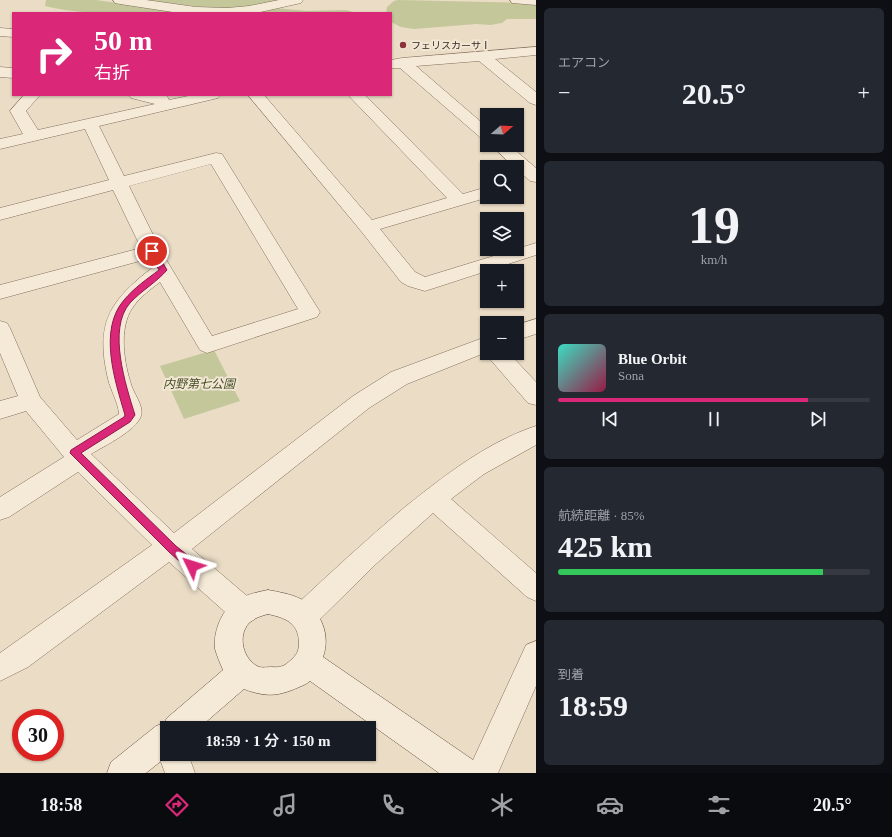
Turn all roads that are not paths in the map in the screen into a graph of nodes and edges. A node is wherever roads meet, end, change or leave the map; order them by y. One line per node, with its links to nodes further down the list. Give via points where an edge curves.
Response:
1 (120, 0): 2 (street, via 223,12 255,9)
2 (296, 0)
3 (517, 0): 4 (street)
4 (536, 1)
5 (0, 32): 6 (street)
6 (12, 33)
7 (536, 51): 8 (street)
8 (482, 56): 9 (street); 17 (street)
9 (396, 63): 20 (street)
10 (0, 72): 11 (street)
11 (12, 73)
12 (31, 96): 21 (street, via 18,111)
13 (141, 96): 18 (street, via 161,100)
14 (209, 96): 18 (street)
15 (257, 96): 30 (street)
16 (357, 96): 28 (street)
17 (536, 100)
18 (164, 106): 19 (street)
19 (90, 124): 21 (street); 26 (street)
20 (480, 129)
21 (33, 136): 22 (street)
22 (0, 144)
23 (507, 152): 24 (street)
24 (536, 178): 25 (street)
25 (524, 182)
26 (120, 184): 29 (street); 32 (street); 33 (street, via 216,158 310,312 207,345)
27 (480, 194): 28 (street)
28 (458, 200): 30 (street)
29 (0, 214)
30 (368, 227): 31 (street, via 408,277 425,284)
31 (536, 249)
32 (152, 251): 33 (street); 34 (street)
33 (163, 270): 44 (street, via 126,302 116,326 113,342 120,382 130,415 127,420)
34 (0, 292)
35 (536, 326): 37 (street)
36 (0, 328): 41 (street)
37 (524, 330)
38 (480, 347): 47 (street, via 399,378 361,402)
39 (503, 360): 40 (street)
40 (536, 397)
41 (31, 401): 42 (street); 44 (street)
42 (0, 410)
43 (536, 435): 45 (street, via 502,451)
44 (77, 456): 46 (street); 47 (street)
45 (433, 498): 48 (street); 50 (street, via 336,583)
46 (0, 510)
47 (173, 549): 49 (street); 53 (street, via 159,554 18,658)
48 (536, 589)
49 (244, 611): 50 (street, via 268,602 281,603); 54 (street, via 234,622 229,634 228,648 233,661)
50 (304, 616): 52 (street, via 314,639)
51 (536, 654): 61 (street)
52 (308, 663): 54 (street, via 298,674 270,683 255,680); 60 (street)
53 (0, 668)
54 (242, 672): 55 (street)
55 (185, 721)
56 (160, 743): 58 (street)
57 (176, 761): 59 (street)
58 (122, 773)
59 (180, 773)
60 (465, 773)
61 (482, 773)

